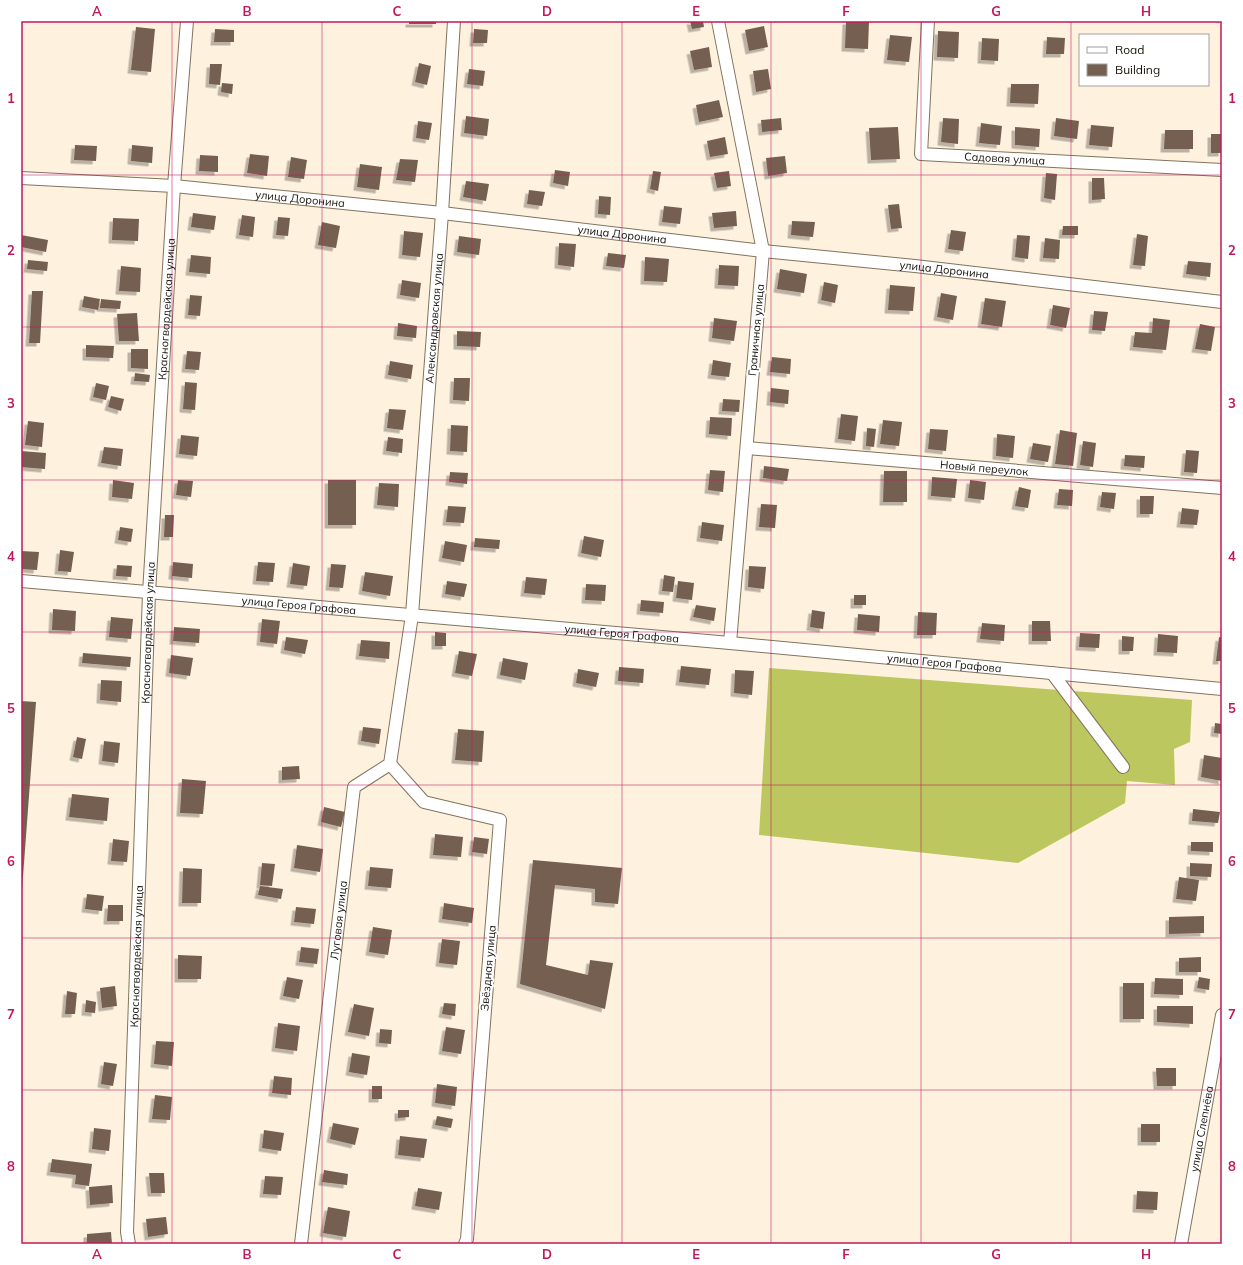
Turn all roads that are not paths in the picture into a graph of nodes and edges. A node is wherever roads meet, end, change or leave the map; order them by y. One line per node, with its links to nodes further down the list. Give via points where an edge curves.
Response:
1 (187, 21): 7 (street, Красногвардейская улица)
2 (454, 21): 8 (street, Александровская улица)
3 (718, 21): 9 (street, Граничная улица)
4 (928, 21): 5 (street, Садовая улица, via 921,154)
5 (1222, 170)
6 (21, 178): 7 (street, улица Доронина)
7 (174, 186): 8 (street, улица Доронина); 14 (street, Красногвардейская улица)
8 (442, 213): 9 (street, улица Доронина); 15 (street, Александровская улица)
9 (763, 251): 10 (street, улица Доронина); 11 (street, Граничная улица)
10 (1222, 302)
11 (747, 448): 12 (street, Новый переулок); 16 (street, Граничная улица)
12 (1222, 488)
13 (21, 582): 14 (street, улица Героя Графова)
14 (148, 593): 15 (street, улица Героя Графова); 22 (street, Красногвардейская улица, via 127,1232)
15 (412, 615): 16 (street, улица Героя Графова); 19 (street)
16 (730, 643): 17 (street, улица Героя Графова)
17 (1052, 673): 18 (street, улица Героя Графова); 20 (street)
18 (1222, 690)
19 (390, 764): 23 (street, Луговая улица, via 354,787); 24 (street, Звёздная улица, via 424,802 500,820)
20 (1122, 767)
21 (1222, 1014): 25 (street, улица Слепнёва)
22 (129, 1244)
23 (301, 1244)
24 (465, 1244)
25 (1181, 1244)

